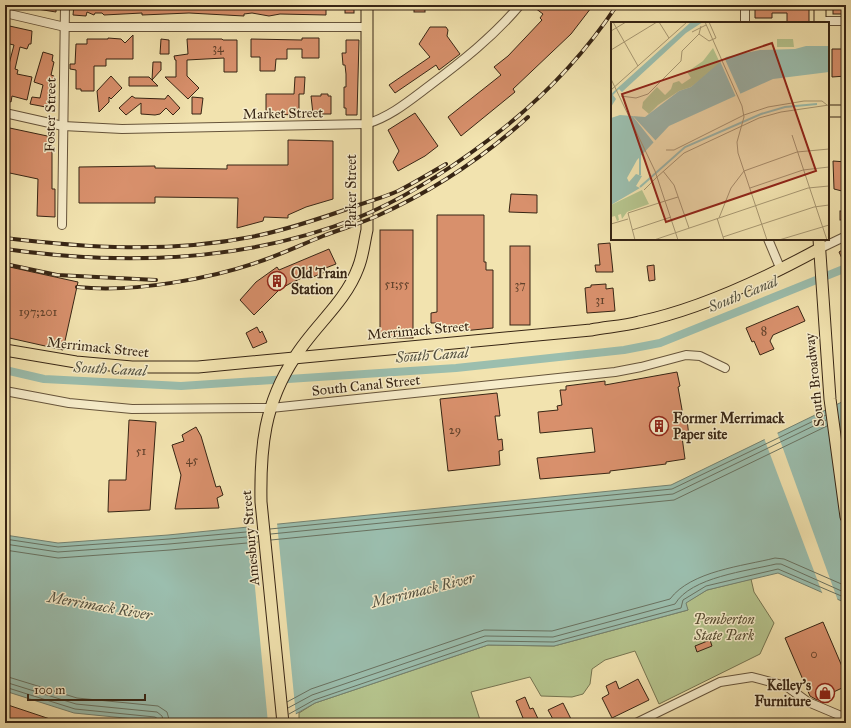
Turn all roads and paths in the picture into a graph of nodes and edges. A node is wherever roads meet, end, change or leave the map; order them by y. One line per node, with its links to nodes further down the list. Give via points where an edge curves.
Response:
1 (65, 5): 10 (street, Foster Street)
2 (368, 5): 11 (main road, Parker Street)
3 (520, 5): 15 (street, Market Street, via 464,60 401,107 380,120)
4 (745, 5): 8 (street)
5 (820, 5): 9 (main road)
6 (5, 13): 10 (street)
7 (846, 21): 9 (street)
8 (745, 22)
9 (820, 22)
10 (64, 27): 11 (street); 16 (street, Foster Street)
11 (367, 27): 15 (main road, Parker Street)
12 (829, 111): 13 (main road)
13 (846, 112)
14 (5, 113): 16 (street, Market Street)
15 (366, 124): 16 (street, Market Street, via 122,129); 23 (main road, Parker Street, via 366,230 362,256 342,298)
16 (63, 126): 17 (street, Foster Street)
17 (62, 225)
18 (846, 236): 20 (street)
19 (768, 240): 21 (street)
20 (819, 244): 21 (main road, Merrimack Street); 27 (main road, South Broadway, via 830,399)
21 (781, 270): 23 (main road, Merrimack Street, via 700,304 639,322 591,330)
22 (5, 350): 23 (main road, Merrimack Street, via 132,368 198,367)
23 (293, 360): 26 (main road, Amesbury Street)
24 (724, 368): 26 (street, South Canal Street, via 700,356 686,355 615,372)
25 (5, 391): 26 (street, South Canal Street, via 69,403 132,409)
26 (273, 404): 29 (main road, Amesbury Street, via 263,441 260,475)
27 (846, 517)
28 (846, 718): 30 (street, via 808,702 786,686 752,677 720,682)
29 (283, 723)
30 (636, 723)

